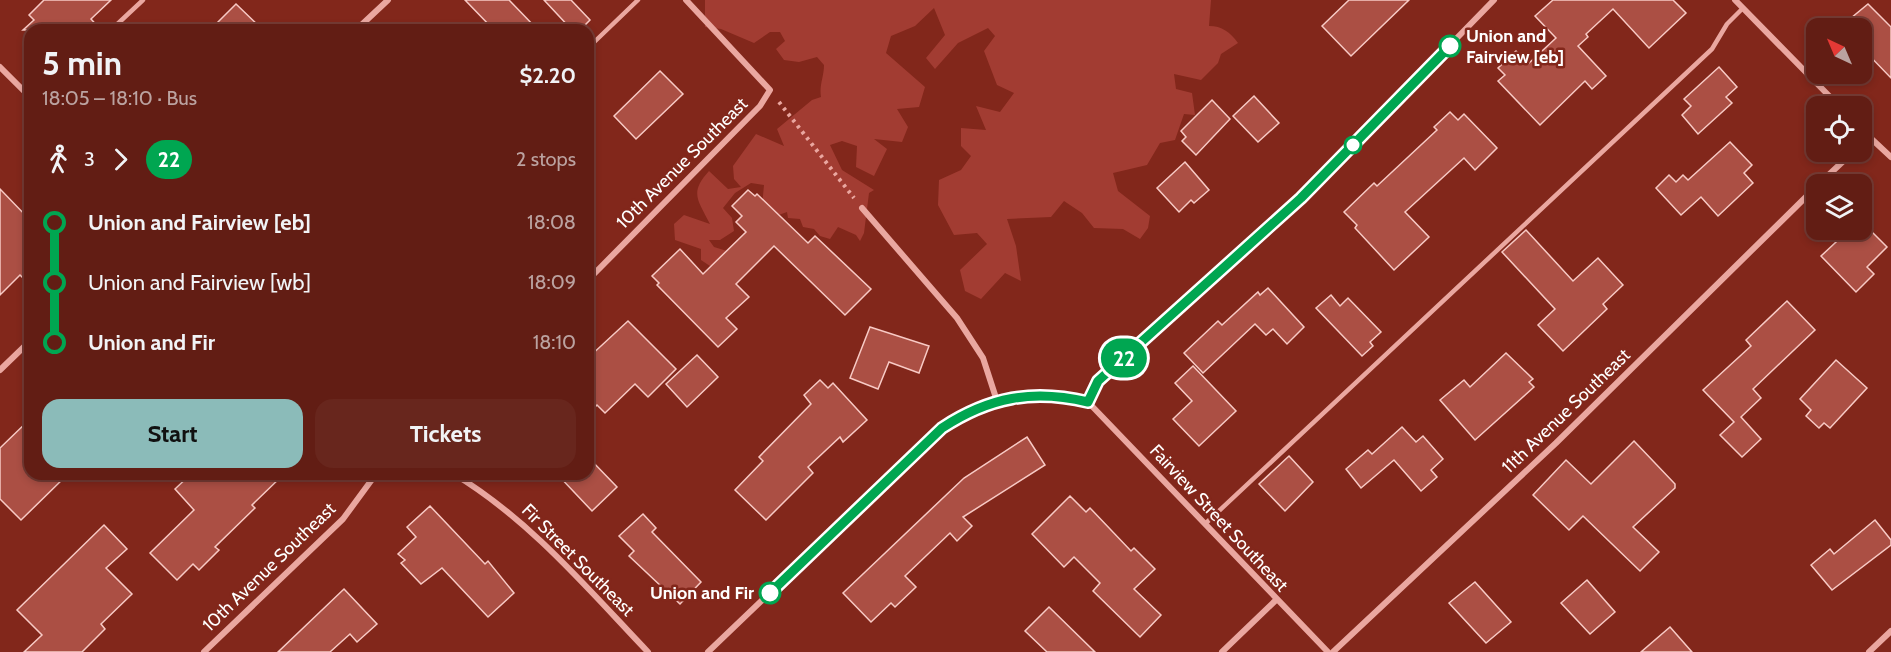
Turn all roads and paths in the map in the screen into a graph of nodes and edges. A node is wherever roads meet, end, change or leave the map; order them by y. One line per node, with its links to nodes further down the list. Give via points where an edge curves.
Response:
1 (143, 0): 8 (lane)
2 (388, 0): 9 (street)
3 (638, 0): 10 (lane)
4 (686, 0): 12 (street)
5 (1494, 0): 25 (street, via 1301,198 1098,381)
6 (1735, 0): 7 (street)
7 (1743, 8): 14 (street); 28 (lane, via 1727,24 1712,50)
8 (117, 24)
9 (362, 24)
10 (594, 42)
11 (0, 67): 13 (street)
12 (770, 90): 20 (path); 21 (street, 10th Avenue Southeast, via 760,106)
13 (24, 91)
14 (1829, 96)
15 (1872, 140): 16 (street)
16 (1891, 157)
17 (1843, 162): 18 (street, 11th Avenue Southeast)
18 (1830, 174)
19 (1806, 198): 36 (street, 11th Avenue Southeast, via 1556,443)
20 (862, 208): 24 (street, via 957,318 982,358)
21 (594, 273)
22 (24, 347): 23 (street)
23 (0, 370)
24 (997, 401): 25 (street, via 1065,397); 33 (street, via 977,407 942,428)
25 (1088, 402): 28 (street, Fairview Street Southeast)
26 (372, 480): 31 (street, 10th Avenue Southeast, via 343,519)
27 (464, 480): 32 (street, Fir Street Southeast, via 537,536)
28 (1205, 524): 29 (street, Fairview Street Southeast)
29 (1276, 600): 34 (street); 35 (street, Fairview Street Southeast)
30 (1891, 631): 37 (street)
31 (204, 652)
32 (648, 652)
33 (708, 652)
34 (1222, 652)
35 (1328, 652)
36 (1333, 652)
37 (1869, 652)

